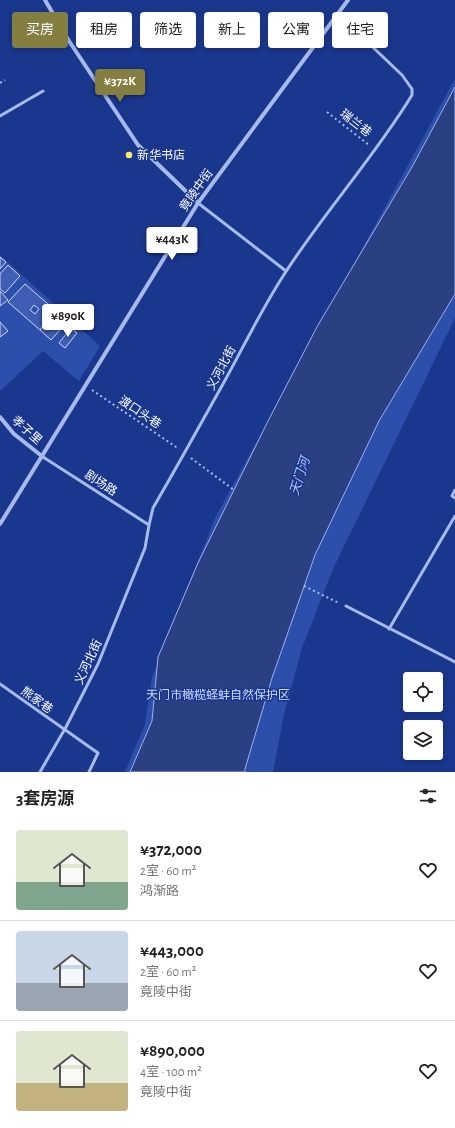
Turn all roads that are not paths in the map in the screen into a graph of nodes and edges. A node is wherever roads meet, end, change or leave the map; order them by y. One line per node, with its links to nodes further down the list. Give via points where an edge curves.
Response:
1 (45, 0): 8 (street, via 138,145)
2 (348, 0): 3 (street, 竟陵中街)
3 (339, 12)
4 (332, 22): 8 (street, 竟陵中街)
5 (374, 48): 9 (lane, 义河北街, via 402,75 412,89 412,95 392,127 311,233)
6 (43, 91): 7 (lane)
7 (0, 116)
8 (198, 203): 9 (lane); 11 (street, 竟陵中街)
9 (286, 271): 16 (lane, 义河北街, via 153,508)
10 (0, 417): 11 (street, 孝子里, via 14,434)
11 (42, 457): 15 (street, 竟陵中街); 16 (lane, 剧场路)
12 (455, 490): 13 (lane, via 452,496)
13 (455, 498)
14 (455, 516): 18 (lane)
15 (0, 524)
16 (149, 525): 21 (lane, 义河北街, via 145,548 98,664)
17 (346, 606): 18 (lane)
18 (388, 629): 19 (lane)
19 (455, 662)
20 (0, 684): 21 (lane, 熊家巷)
21 (64, 730): 22 (lane, 义河北街); 23 (lane, 熊家巷, via 98,753)
22 (40, 772)
23 (89, 772)

